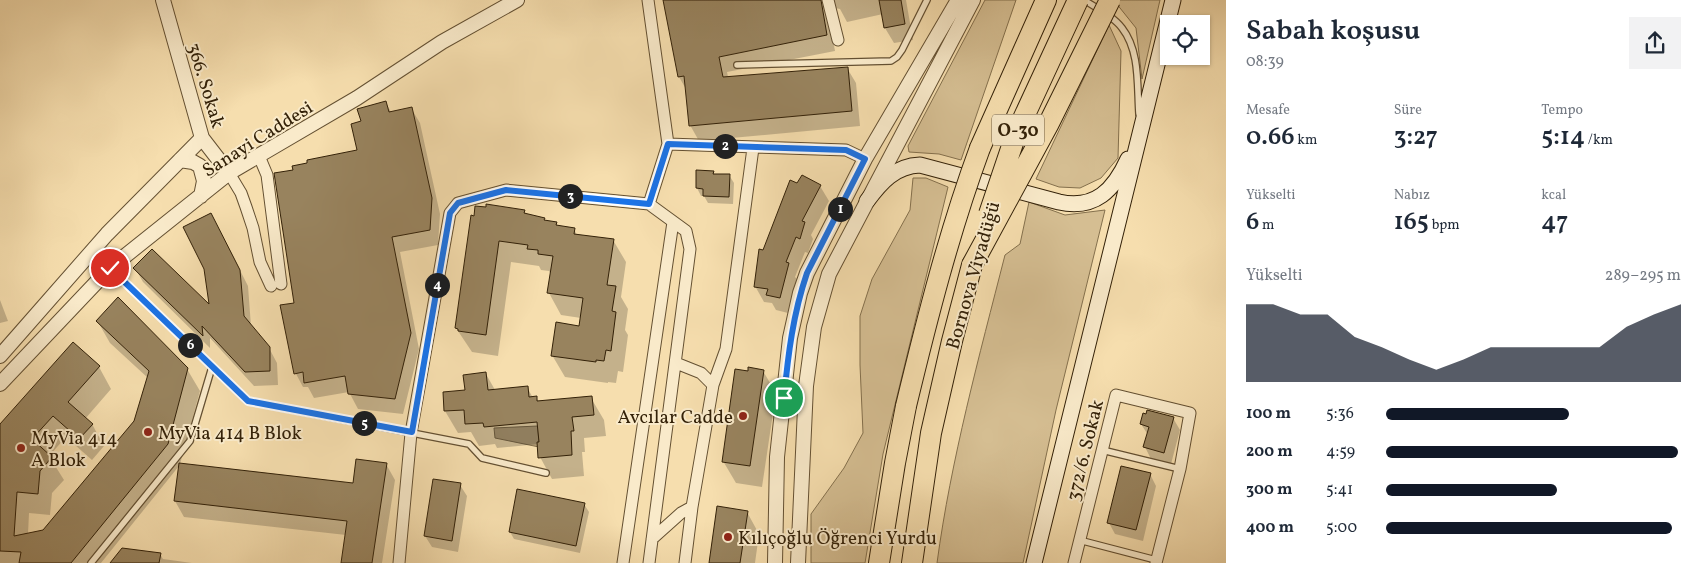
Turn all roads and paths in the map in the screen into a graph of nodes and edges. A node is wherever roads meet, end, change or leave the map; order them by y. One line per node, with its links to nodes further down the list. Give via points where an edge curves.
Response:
1 (163, 0): 17 (street, 366. Sokak)
2 (517, 0): 21 (street, Sanayi Caddesi, via 442,42 357,98)
3 (648, 0): 18 (street)
4 (828, 0): 14 (street)
5 (927, 0): 15 (lane, via 902,50 891,61)
6 (958, 0): 22 (street)
7 (974, 0): 26 (street)
8 (1034, 0): 20 (highway, O-30)
9 (1046, 0): 20 (highway, Bornova Viyadüğü / O-30)
10 (1078, 0): 29 (highway, Bornova Viyadüğü / O-30, bridge, via 1016,134)
11 (1084, 0): 16 (lane, via 1121,26 1135,52)
12 (1110, 0): 29 (highway, bridge, via 1048,125)
13 (1173, 0): 16 (main road)
14 (838, 40)
15 (738, 65)
16 (1140, 131): 26 (main road, via 1112,187 1090,202 1071,204 920,165 901,169 889,176); 53 (main road)
17 (202, 138): 23 (street, Sanayi Caddesi); 24 (street, 366. Sokak)
18 (668, 144): 19 (street); 27 (street)
19 (753, 148): 22 (street, via 846,150); 35 (street, via 726,349)
20 (980, 148): 51 (highway, Bornova Viyadüğü / O-30, bridge, via 948,243 922,338 906,406)
21 (259, 156): 24 (street, Sanayi Caddesi); 24 (street, via 267,175 276,285 260,262 244,200)
22 (865, 159): 49 (street, via 807,273 795,315 777,457)
23 (180, 160): 25 (street, via 200,166 204,181); 31 (street, Sanayi Caddesi, via 106,234)
24 (229, 173): 25 (street, Sanayi Caddesi)
25 (201, 196): 30 (street, Sanayi Caddesi)
26 (867, 201): 50 (street, via 829,274 814,327 806,386)
27 (649, 204): 28 (street); 36 (street, via 506,190 458,203 450,213)
28 (673, 222): 32 (street, via 686,231 690,249); 46 (street)
29 (972, 265): 52 (highway, Bornova Viyadüğü / O-30, via 931,433)
30 (110, 268): 33 (lane); 34 (street, Sanayi Caddesi)
31 (0, 356)
32 (676, 363): 35 (street, via 702,373); 41 (street)
33 (212, 367): 36 (lane, via 248,401); 44 (lane, via 190,441)
34 (0, 384)
35 (713, 384): 40 (street)
36 (412, 432): 39 (lane, via 470,444 482,458); 45 (street)
37 (1102, 450): 38 (lane); 38 (street, 372/6. Sokak, via 1116,395 1135,399 1190,413); 42 (street, 372/6. Sokak)
38 (1180, 469): 43 (street, 372/6. Sokak)
39 (546, 472)
40 (692, 507): 41 (street); 48 (street)
41 (652, 539): 47 (street)
42 (1080, 540): 43 (lane); 54 (street, 372/6. Sokak)
43 (1156, 562)
44 (91, 563)
45 (399, 563)
46 (623, 563)
47 (649, 563)
48 (685, 563)
49 (775, 563)
50 (798, 563)
51 (879, 563)
52 (912, 563)
53 (1034, 563)
54 (1074, 563)

